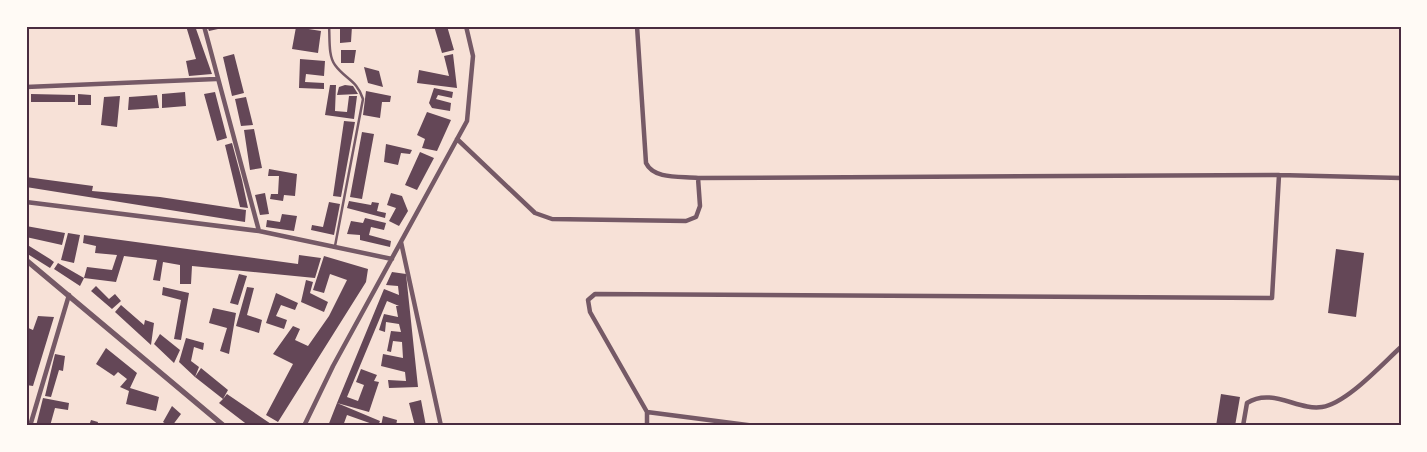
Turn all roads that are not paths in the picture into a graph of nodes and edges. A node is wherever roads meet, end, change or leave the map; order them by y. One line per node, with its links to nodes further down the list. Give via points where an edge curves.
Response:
1 (204, 26): 5 (street)
2 (329, 26): 14 (lane, via 330,51 335,65 359,88 363,98)
3 (466, 26): 7 (street, via 473,56 467,121)
4 (637, 26): 9 (street, via 646,163 649,170 658,174)
5 (216, 79): 6 (street); 12 (street)
6 (26, 87)
7 (457, 139): 9 (street, via 535,213 552,219 686,221 696,217 700,206); 13 (street)
8 (1279, 176): 9 (street); 10 (street); 19 (street, via 1272,298 595,294 588,300 590,312)
9 (698, 178)
10 (1401, 178)
11 (26, 202): 12 (street)
12 (259, 231): 14 (street)
13 (401, 242): 15 (street); 23 (street)
14 (335, 246): 15 (street)
15 (392, 259): 22 (street)
16 (26, 260): 17 (street)
17 (69, 296): 20 (street); 21 (street)
18 (1401, 347): 26 (street, via 1339,401 1320,407 1268,397 1253,399 1247,403)
19 (647, 412): 24 (street); 25 (street)
20 (30, 426)
21 (223, 426)
22 (304, 426)
23 (441, 426)
24 (647, 426)
25 (755, 426)
26 (1243, 426)

